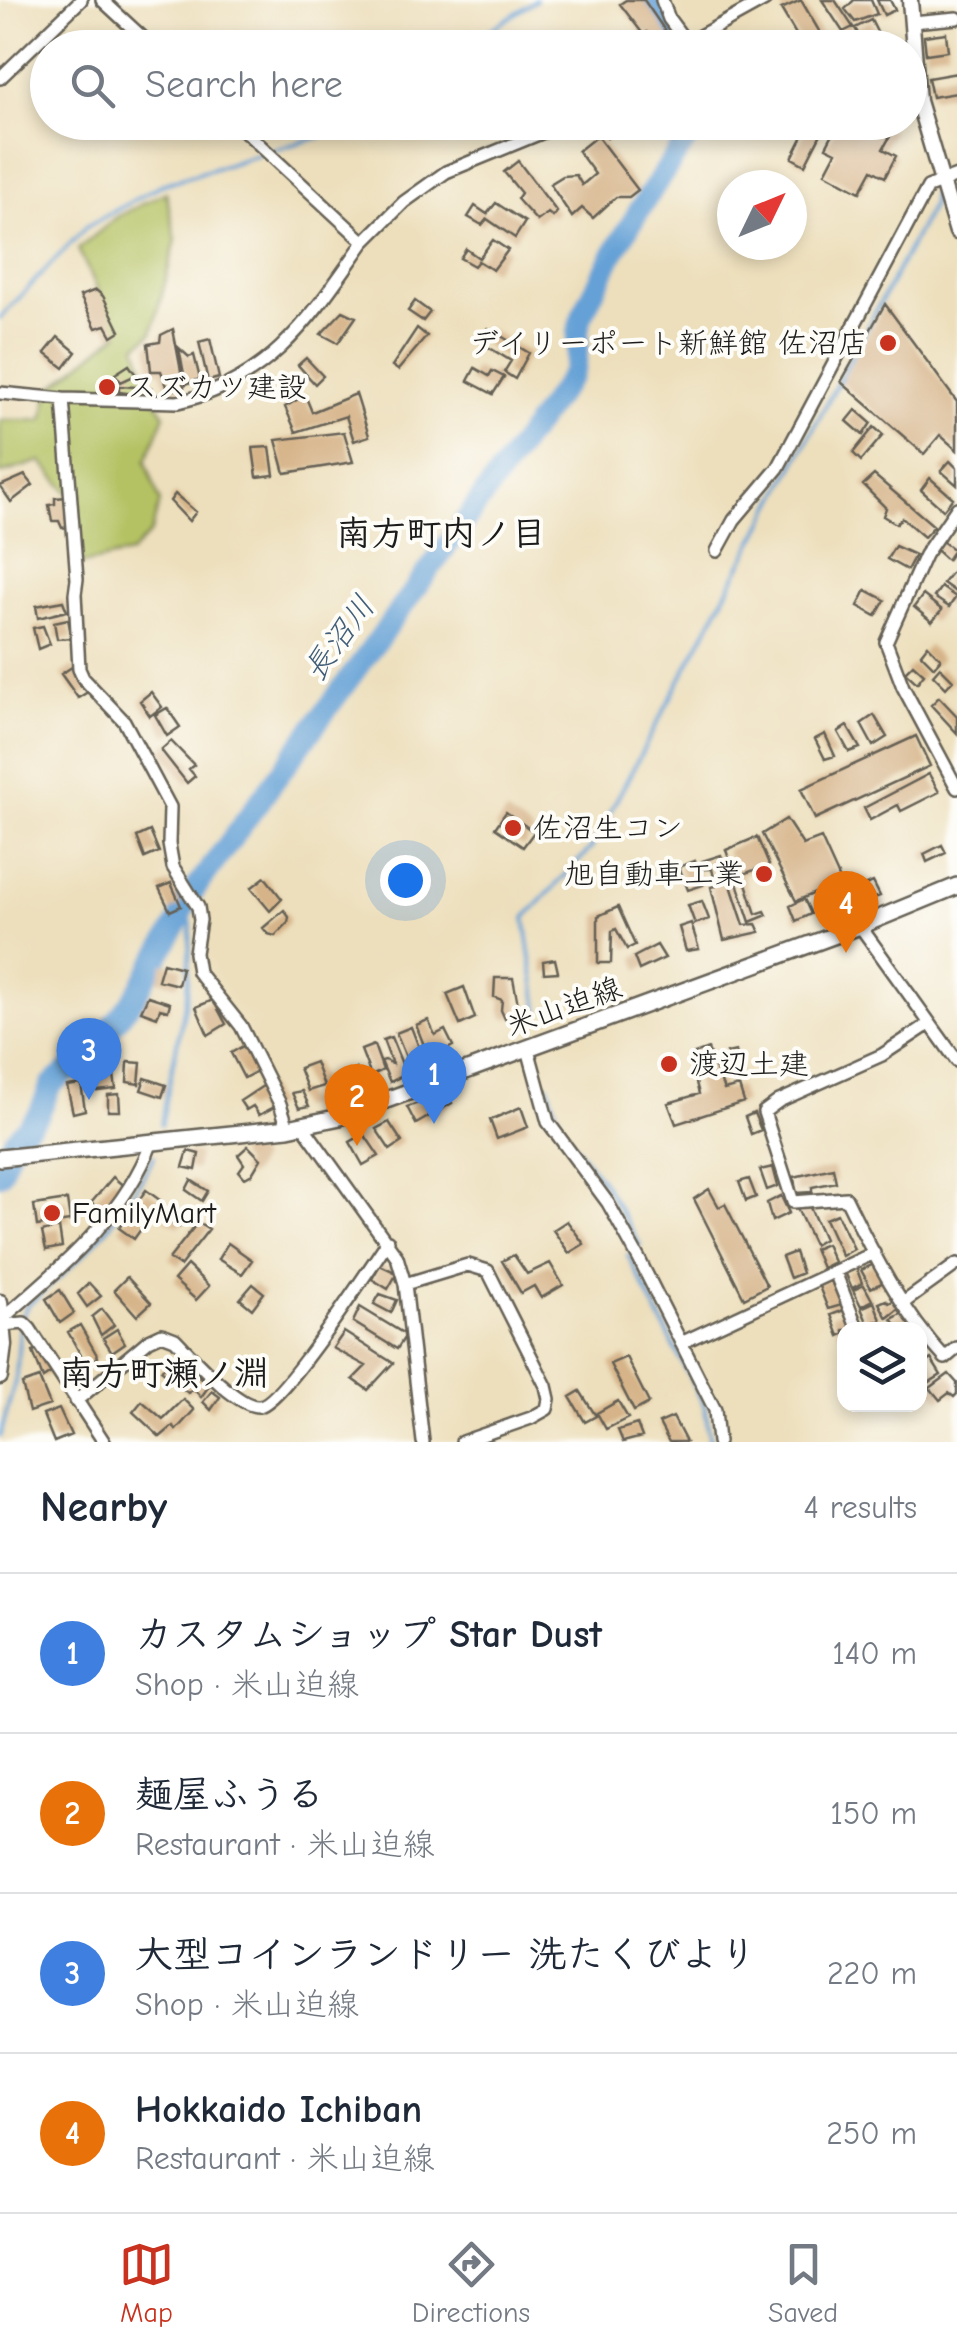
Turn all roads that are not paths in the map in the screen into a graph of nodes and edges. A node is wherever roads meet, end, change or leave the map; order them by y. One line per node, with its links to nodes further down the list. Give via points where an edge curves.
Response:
1 (82, 0): 8 (street)
2 (102, 0): 9 (street)
3 (662, 0): 10 (street)
4 (765, 0): 11 (street)
5 (910, 0): 7 (street)
6 (957, 18): 7 (street)
7 (912, 22): 12 (street)
8 (50, 30)
9 (134, 30)
10 (674, 30)
11 (710, 30)
12 (913, 30)
13 (30, 49): 14 (street)
14 (0, 78)
15 (927, 134): 19 (street)
16 (254, 140): 21 (street)
17 (524, 140): 21 (street, via 446,172)
18 (957, 176): 19 (street)
19 (940, 182): 20 (street); 25 (street, via 928,187 778,468)
20 (957, 232)
21 (364, 242): 23 (street, via 298,333 233,381 178,402)
22 (0, 393): 23 (street)
23 (64, 399): 32 (street, via 79,669 124,720 170,807 173,867 200,920 198,972 241,1026)
24 (957, 508): 26 (street, via 924,555 886,642)
25 (716, 551)
26 (957, 788)
27 (957, 886): 28 (main road, 米山迫線)
28 (860, 926): 29 (street); 30 (main road, 米山迫線)
29 (929, 1024): 31 (street); 36 (street, via 764,1112 793,1202 846,1198)
30 (532, 1048): 32 (main road, 米山迫線, via 370,1108); 44 (street, via 548,1122 608,1203)
31 (957, 1061)
32 (296, 1127): 33 (main road, 米山迫線); 35 (street)
33 (152, 1142): 34 (main road, 米山迫線); 42 (street, via 126,1196 100,1230)
34 (5, 1158)
35 (388, 1241): 39 (street); 49 (street, via 269,1403 239,1400 162,1334)
36 (874, 1253): 38 (street); 41 (street)
37 (957, 1264): 41 (street)
38 (835, 1272): 43 (street); 44 (street)
39 (405, 1284): 51 (street); 52 (street, via 468,1265 488,1271 546,1386 547,1409)
40 (0, 1302): 42 (street)
41 (903, 1303): 45 (street)
42 (12, 1322): 48 (street); 49 (street, via 43,1345)
43 (855, 1322)
44 (681, 1343): 53 (street, via 715,1410)
45 (932, 1344): 46 (street); 47 (street, via 944,1358)
46 (927, 1346)
47 (957, 1348)
48 (0, 1377)
49 (76, 1402): 50 (street)
50 (104, 1442)
51 (423, 1442)
52 (462, 1442)
53 (718, 1442)

